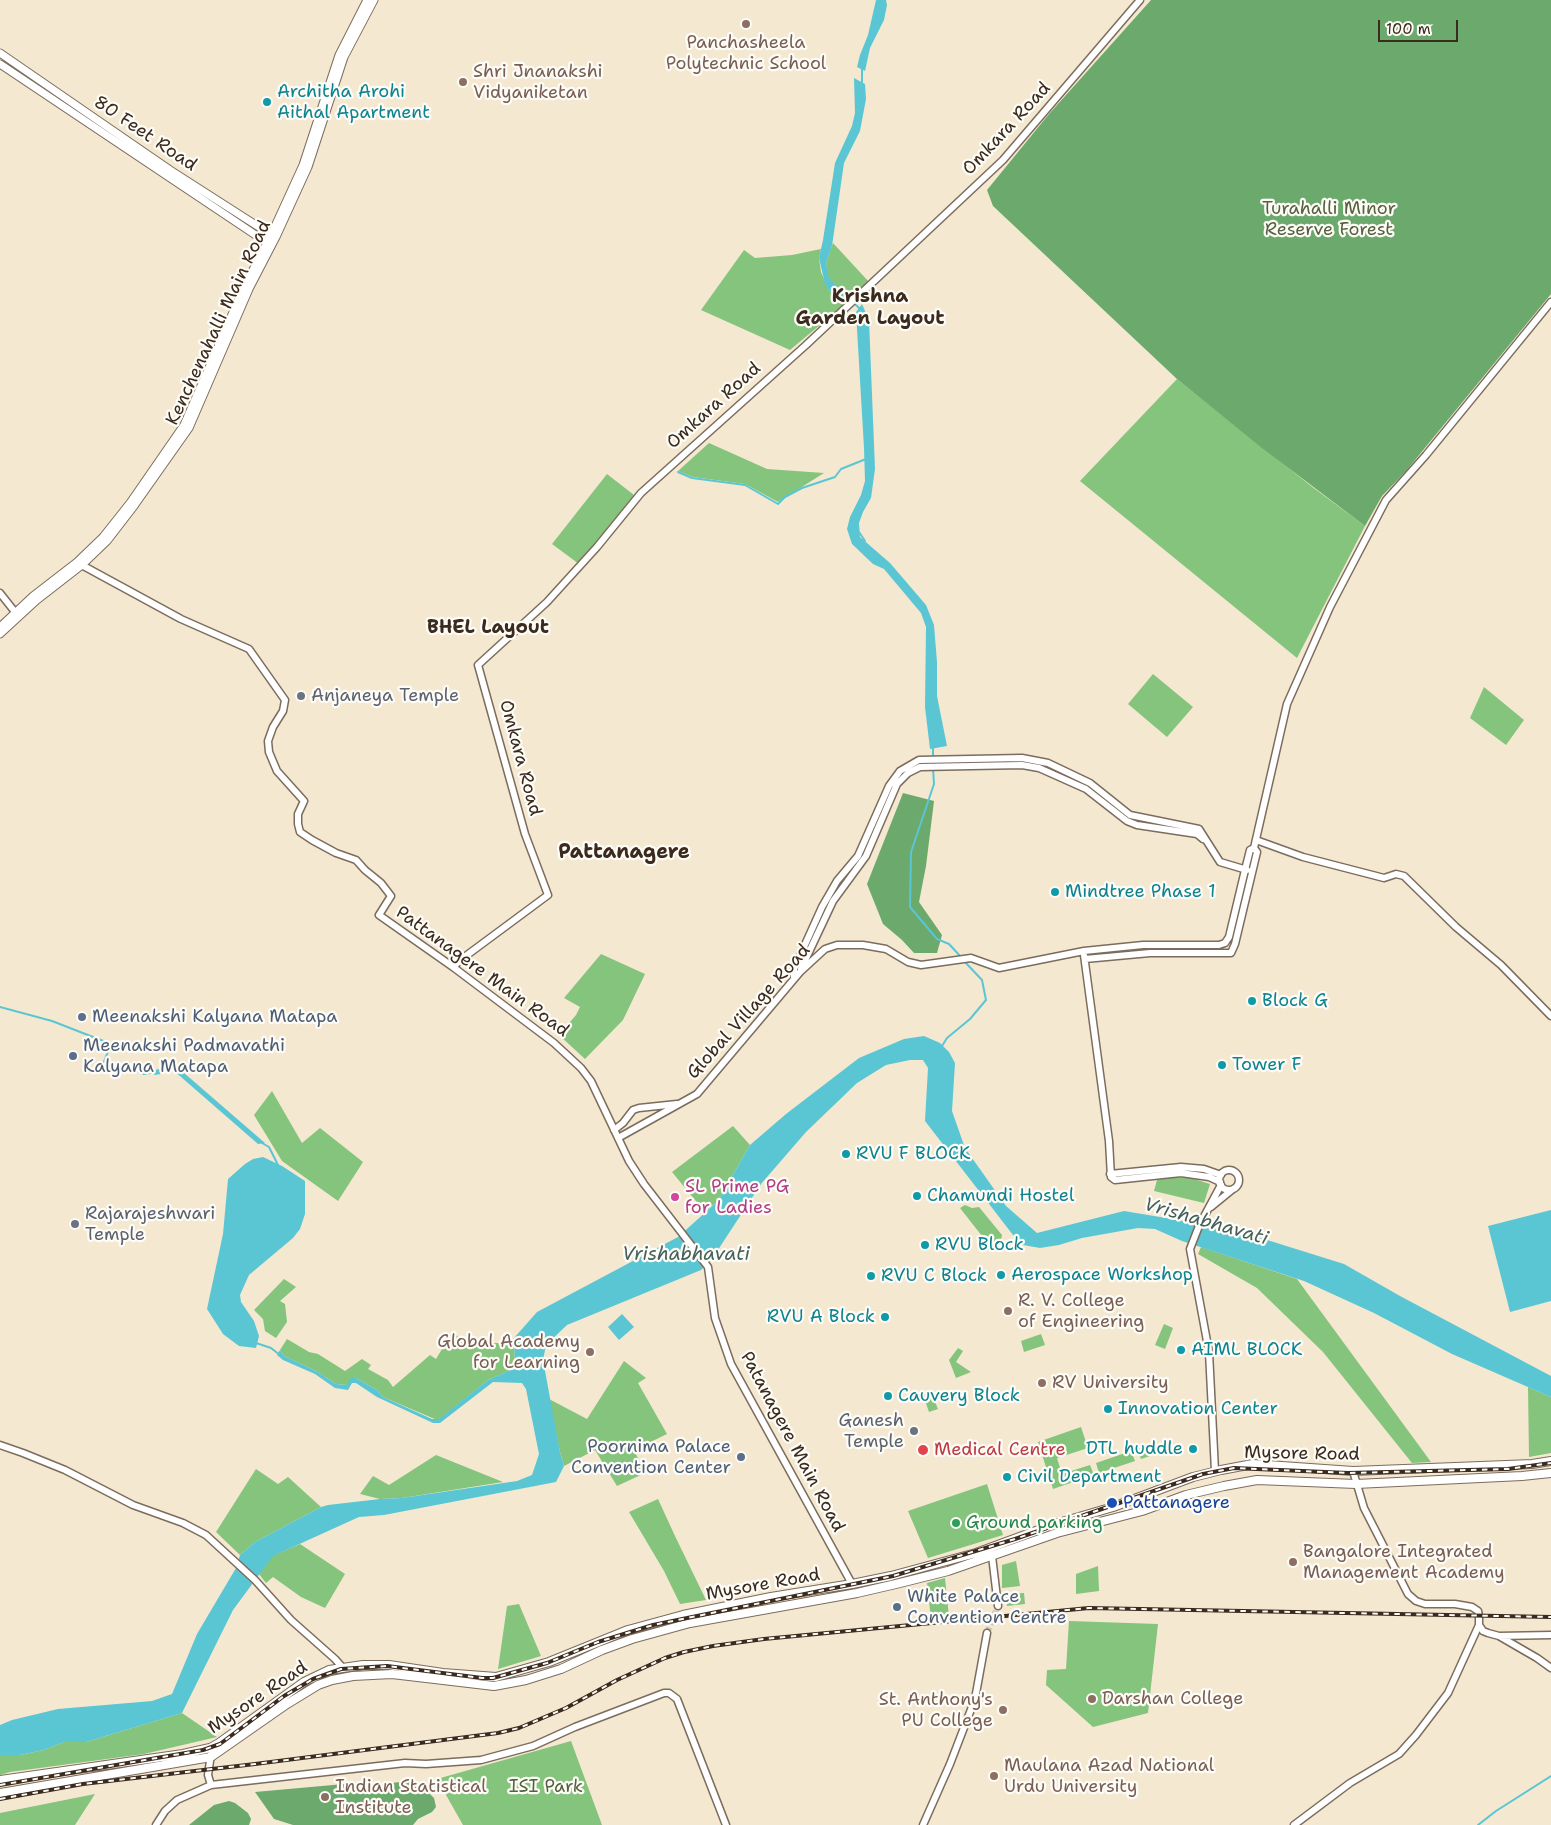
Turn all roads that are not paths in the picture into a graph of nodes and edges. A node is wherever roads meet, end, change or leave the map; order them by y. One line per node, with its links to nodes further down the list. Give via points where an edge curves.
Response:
1 (367, 0): 6 (main road, Kenchenahalli Main Road, via 339,55 303,165)
2 (374, 0): 6 (main road, Kenchenahalli Main Road, via 344,57 308,167)
3 (1140, 0): 21 (street, Omkara Road, via 1003,160 641,493 547,602 478,665 525,834 548,895)
4 (0, 53): 6 (main road, 80 Feet Road, via 170,170)
5 (0, 64): 7 (main road, 80 Feet Road)
6 (273, 236): 7 (main road, Kenchenahalli Main Road)
7 (269, 244): 9 (main road, Kenchenahalli Main Road, via 189,428 121,524)
8 (1551, 302): 15 (street, via 1380,510 1318,632 1287,704)
9 (79, 564): 11 (main road, Kenchenahalli Main Road, via 37,592); 13 (main road, Kenchenahalli Main Road); 21 (street, Pattanagere Main Road, via 181,619 249,649 285,700 268,740 269,752 277,771 304,801 298,814 300,832 336,853 356,860 390,896 379,915)
10 (0, 593): 11 (street)
11 (16, 612): 12 (main road, Kenchenahalli Main Road)
12 (0, 627)
13 (0, 634)
14 (920, 764): 17 (street, via 1022,765 1046,770 1086,789 1127,821 1197,834 1211,845 1220,862); 22 (street, via 898,784 866,856 832,902); 23 (street, via 900,771 889,786 858,856 822,907 794,969)
15 (1256, 840): 16 (street); 24 (street, via 1303,857 1384,878 1396,874 1404,876)
16 (1254, 848): 17 (street, via 1250,850); 18 (street)
17 (1244, 870): 18 (street); 19 (street, Global Village Road, via 1225,943)
18 (1252, 872): 20 (street, via 1231,953 1179,952)
19 (1084, 951): 20 (street); 22 (street, Global Village Road, via 999,968 971,958 921,965 908,962 886,949 837,945 821,953)
20 (1085, 959): 28 (street, via 1110,1174 1181,1167 1204,1169)
21 (453, 967): 26 (street, Pattanagere Main Road, via 572,1058 591,1081)
22 (800, 972): 23 (street, Global Village Road)
23 (794, 979): 25 (street, Global Village Road, via 697,1094)
24 (1551, 1016)
25 (681, 1103): 26 (street, via 633,1110); 27 (street, Global Village Road)
26 (614, 1130): 27 (street, Pattanagere Main Road)
27 (618, 1138): 31 (street, Pattanagere Main Road, via 644,1184)
28 (1221, 1180): 29 (street, via 1228,1189); 29 (street, via 1228,1170 1238,1174 1239,1183); 30 (street)
29 (1233, 1189): 30 (street)
30 (1209, 1209): 34 (street, via 1190,1249 1209,1352)
31 (679, 1231): 39 (street, Patanagere Main Road, via 708,1267 715,1318 731,1364)
32 (0, 1445): 45 (street, via 65,1470 133,1506 206,1535)
33 (1551, 1461): 35 (highway, Mysore Road, via 1527,1465)
34 (1215, 1471): 35 (highway, Mysore Road, via 1253,1464); 39 (highway, Mysore Road, via 976,1553)
35 (1353, 1471): 37 (street)
36 (1551, 1472): 37 (highway, Mysore Road)
37 (1356, 1484): 38 (highway, Mysore Road, via 1257,1480 1224,1486); 41 (street, via 1364,1508 1408,1594 1425,1604 1472,1607 1480,1616)
38 (992, 1556): 40 (street); 48 (highway, Mysore Road, via 886,1587 690,1623 640,1636 526,1680 494,1686 392,1674 332,1680 287,1704)
39 (852, 1584): 45 (highway, Mysore Road, via 683,1615 628,1630 549,1662 496,1677 389,1665)
40 (998, 1606)
41 (1479, 1625): 43 (street, via 1499,1632); 44 (street, via 1488,1634); 55 (street, via 1448,1693 1399,1754 1350,1783)
42 (987, 1633): 54 (street, via 975,1699)
43 (1551, 1634): 44 (street)
44 (1499, 1636): 46 (street)
45 (342, 1668): 47 (highway, Mysore Road, via 329,1670 304,1682)
46 (1551, 1668)
47 (210, 1748): 48 (street); 49 (highway, Mysore Road)
48 (211, 1758): 50 (street, via 208,1775); 51 (highway, Mysore Road)
49 (0, 1780)
50 (211, 1785): 52 (street, via 176,1800); 53 (street, via 405,1763 481,1760 533,1746 669,1693 677,1699)
51 (0, 1793)
52 (156, 1825)
53 (726, 1825)
54 (923, 1825)
55 (1294, 1825)

